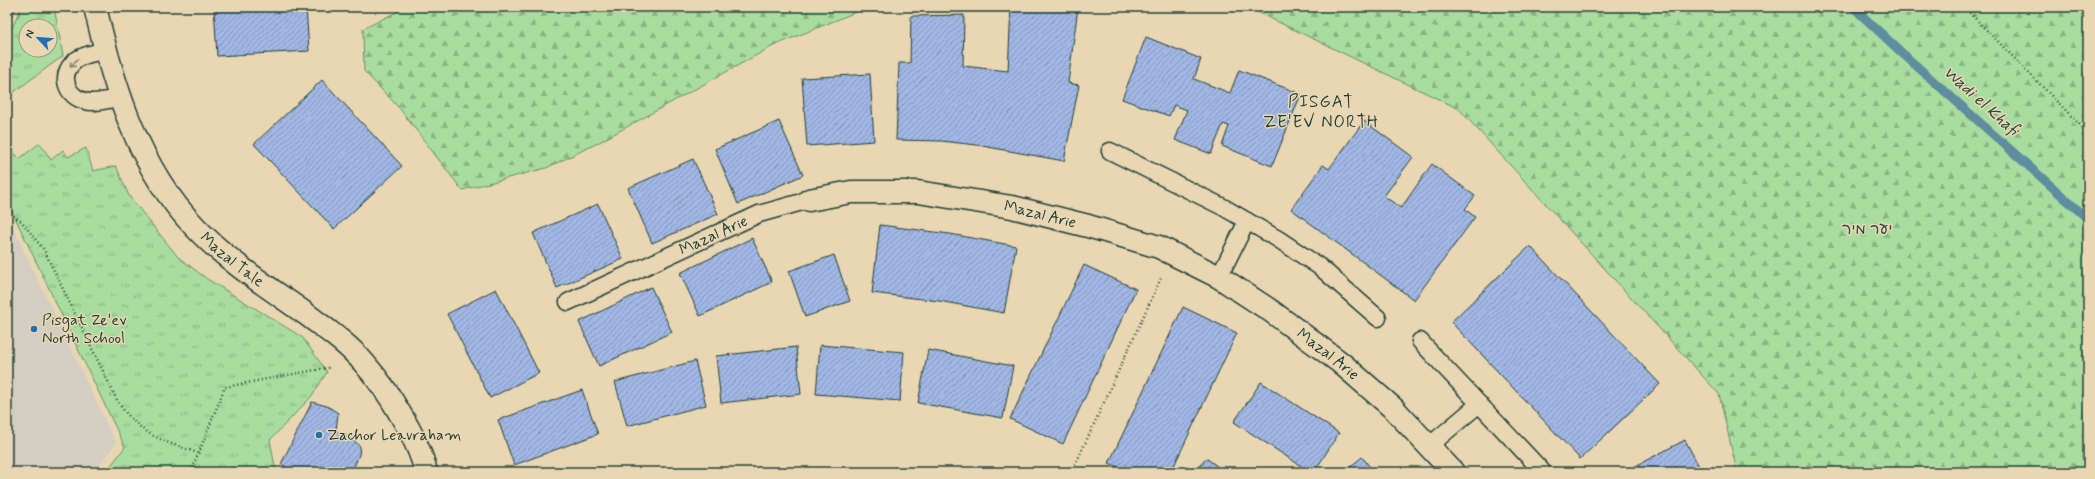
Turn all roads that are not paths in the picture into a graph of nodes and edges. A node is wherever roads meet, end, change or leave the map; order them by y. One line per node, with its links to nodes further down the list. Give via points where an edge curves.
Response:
1 (95, 7): 2 (street, Mazal Tale)
2 (105, 50): 3 (street, Mazal Tale); 3 (lane, one-way to 3, via 77,59 70,66 67,86 71,95 78,99 92,102)
3 (120, 98): 14 (street, Mazal Tale, via 154,172 172,201 194,227 227,258 328,330 363,362 386,390 409,428)
4 (1110, 151): 6 (lane)
5 (809, 200): 7 (street, Mazal Arie, via 851,192 918,192 1012,207 1159,246); 8 (lane, Mazal Arie, via 760,214)
6 (1247, 221): 7 (lane); 9 (lane, via 1320,267)
7 (1219, 278): 12 (street, Mazal Arie, via 1271,311 1341,363 1394,409)
8 (568, 302)
9 (1378, 318)
10 (1420, 341): 11 (lane)
11 (1479, 404): 12 (lane); 13 (lane)
12 (1429, 446): 15 (street, Mazal Arie)
13 (1542, 471)
14 (426, 472)
15 (1453, 472)

